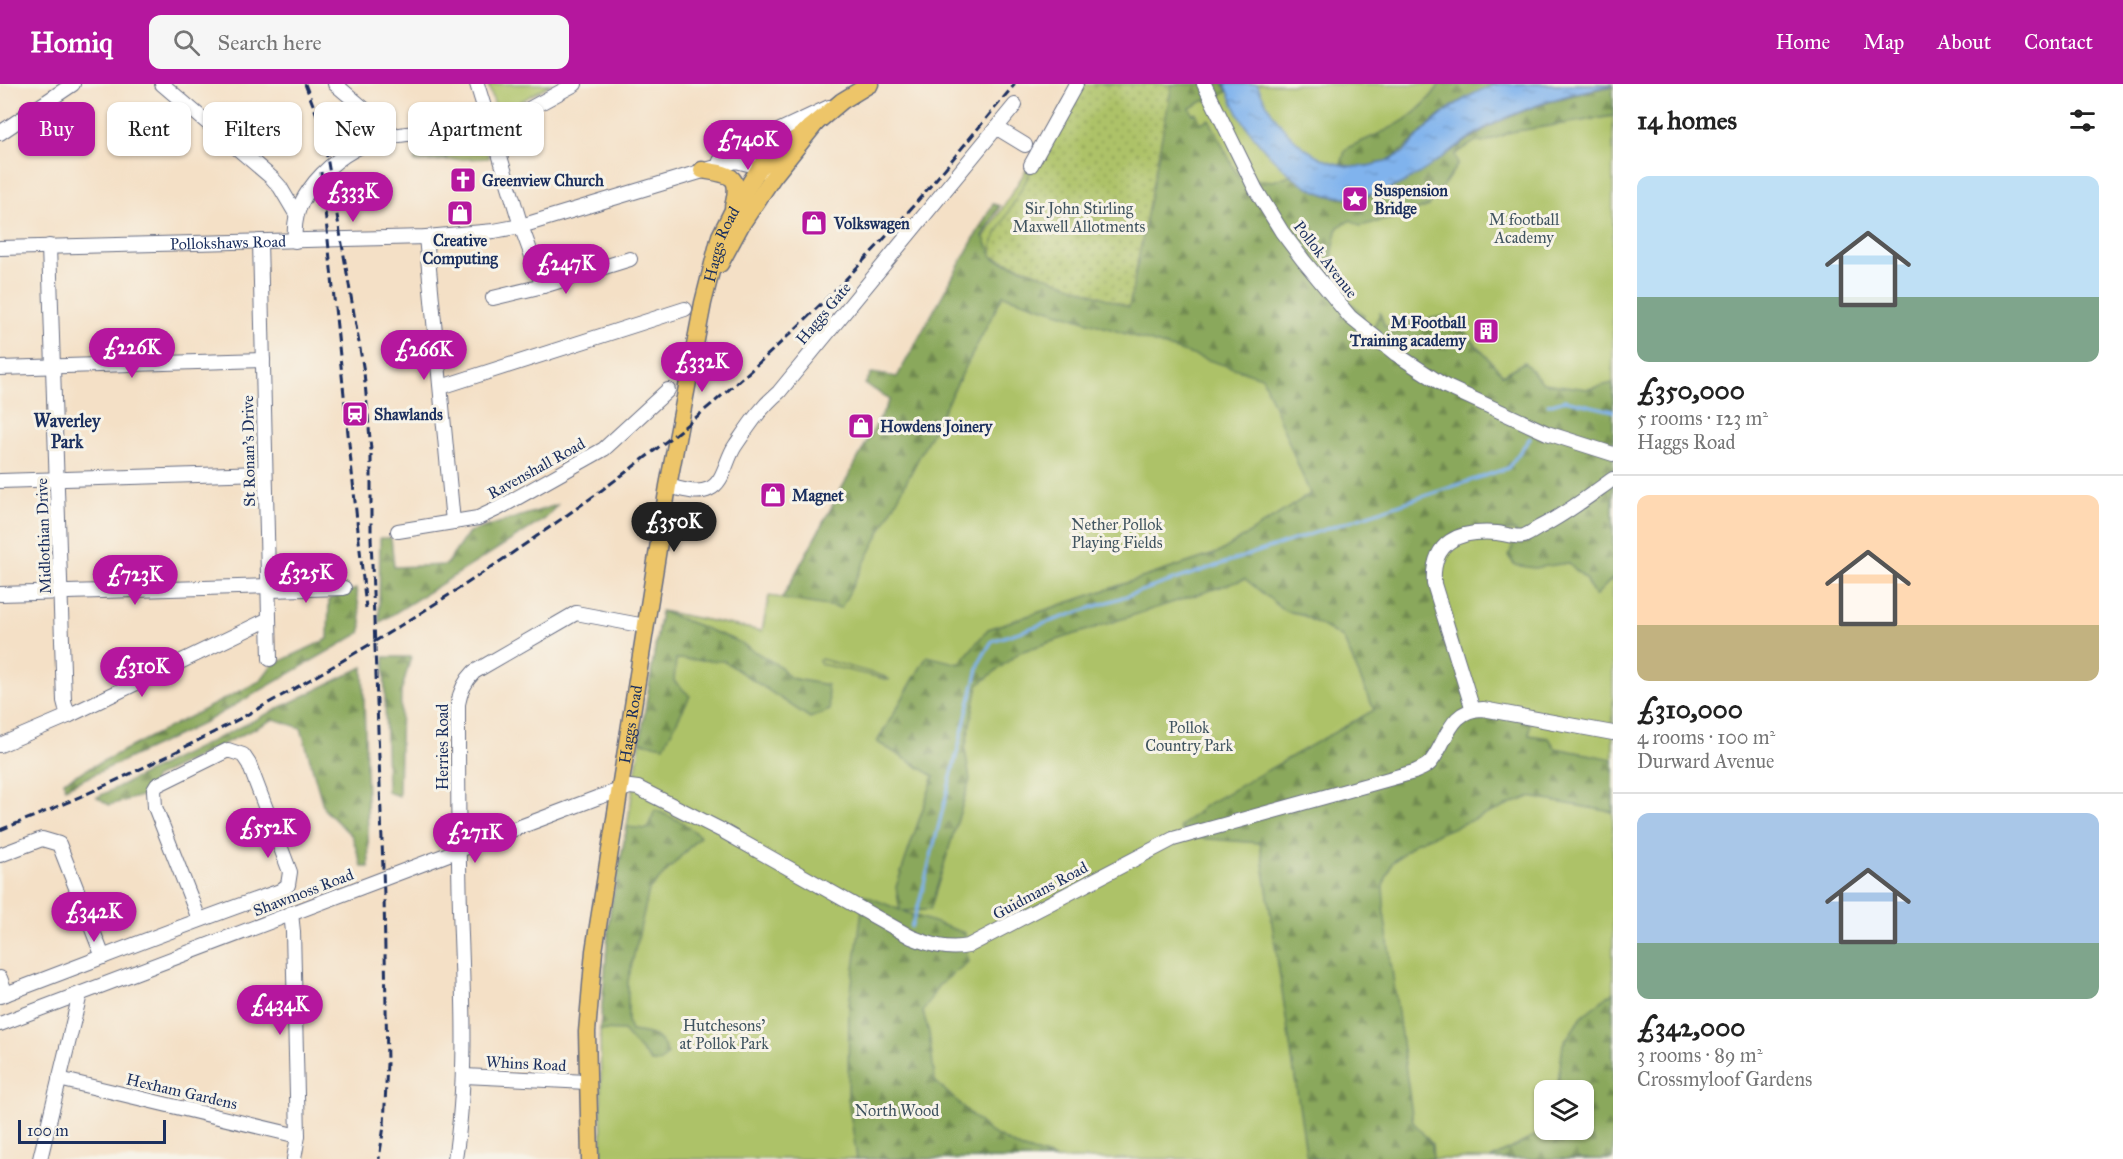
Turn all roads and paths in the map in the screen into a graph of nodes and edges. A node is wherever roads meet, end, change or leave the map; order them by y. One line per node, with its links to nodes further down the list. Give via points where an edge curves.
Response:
1 (73, 84): 15 (street)
2 (162, 84): 22 (street, via 272,178)
3 (335, 84): 10 (street)
4 (477, 84): 11 (street)
5 (575, 84): 12 (street)
6 (870, 84): 9 (main road)
7 (1076, 84): 19 (street)
8 (1204, 84): 40 (street, Pollok Avenue, via 1256,190 1282,232 1350,317 1445,386 1547,433)
9 (842, 101): 20 (street); 21 (main road)
10 (356, 102)
11 (482, 102)
12 (542, 102)
13 (1015, 105): 14 (street, Haggs Gate)
14 (997, 128): 16 (street); 45 (street, Haggs Gate, via 765,404 733,449 716,484 699,491)
15 (0, 133)
16 (1025, 145)
17 (345, 156): 22 (street, via 302,199)
18 (500, 156): 24 (street)
19 (1031, 165)
20 (702, 171): 21 (street, Pollokshaws Road, via 736,161); 23 (main road, via 728,175 734,181); 24 (street, Pollokshaws Road)
21 (766, 172): 23 (main road, Haggs Road); 32 (main road, Haggs Road)
22 (296, 214): 27 (street)
23 (731, 214): 32 (main road, Haggs Road, via 715,250)
24 (521, 225): 25 (street, Pollokshaws Road); 31 (street)
25 (426, 237): 27 (street, Pollokshaws Road); 38 (street)
26 (260, 241): 27 (street, Pollokshaws Road); 28 (street, Pollokshaws Road); 35 (street, St Ronan's Drive)
27 (294, 241)
28 (49, 246): 29 (street, Pollokshaws Road); 36 (street, Midlothian Drive)
29 (0, 248)
30 (630, 259): 31 (street)
31 (543, 286): 33 (street)
32 (705, 292): 45 (main road, Haggs Road)
33 (493, 298)
34 (685, 309): 38 (street)
35 (263, 360): 36 (street); 41 (street, St Ronan's Drive)
36 (54, 366): 37 (street); 42 (street, Midlothian Drive)
37 (0, 368)
38 (441, 387): 46 (street)
39 (668, 390): 46 (street, Ravenshall Road, via 604,449 499,508 478,518)
40 (1613, 454)
41 (265, 473): 42 (street); 48 (street, St Ronan's Drive)
42 (57, 479): 44 (street); 50 (street, Midlothian Drive)
43 (1613, 479): 55 (street, via 1555,520 1522,536 1466,534 1455,537 1441,550 1435,564 1434,584)
44 (0, 481)
45 (668, 486): 53 (main road, Haggs Road)
46 (453, 522): 47 (street, Ravenshall Road)
47 (398, 531)
48 (269, 588): 49 (street); 50 (street); 52 (street, St Ronan's Drive)
49 (344, 588)
50 (62, 592): 51 (street); 56 (street, Midlothian Drive, via 64,701)
51 (0, 594)
52 (269, 620): 54 (street, St Ronan's Drive); 56 (street)
53 (645, 626): 59 (main road, Haggs Road); 60 (street, Herries Road, via 576,613 474,672 464,684 458,704)
54 (270, 659)
55 (1473, 710): 57 (street); 59 (street, Guidmans Road, via 1453,722 1432,761 1414,772 1173,839 968,946 955,948 911,937 638,788)
56 (68, 716): 58 (street)
57 (1613, 733)
58 (0, 745)
59 (618, 790): 60 (street, Shawmoss Road); 73 (main road, Haggs Road, via 591,974)
60 (459, 850): 62 (street, Shawmoss Road); 71 (street, Herries Road)
61 (0, 855): 65 (street, via 42,839 59,844)
62 (291, 913): 66 (street, Shawmoss Road); 74 (street)
63 (199, 918): 63 (street, via 155,807 154,790 228,750 243,755 249,764 290,877 288,885 280,891); 64 (street)
64 (150, 940): 65 (street); 66 (street)
65 (104, 957): 69 (street)
66 (158, 963): 68 (street, Shawmoss Road)
67 (0, 978): 69 (street)
68 (80, 994): 70 (street, Shawmoss Road); 72 (street)
69 (3, 995)
70 (0, 1024)
71 (464, 1076): 73 (street, Whins Road); 77 (street, Herries Road)
72 (59, 1079): 74 (street, Hexham Gardens); 75 (street)
73 (587, 1082): 78 (main road, Haggs Road)
74 (298, 1136): 76 (street)
75 (40, 1159)
76 (294, 1159)
77 (455, 1159)
78 (590, 1159)

